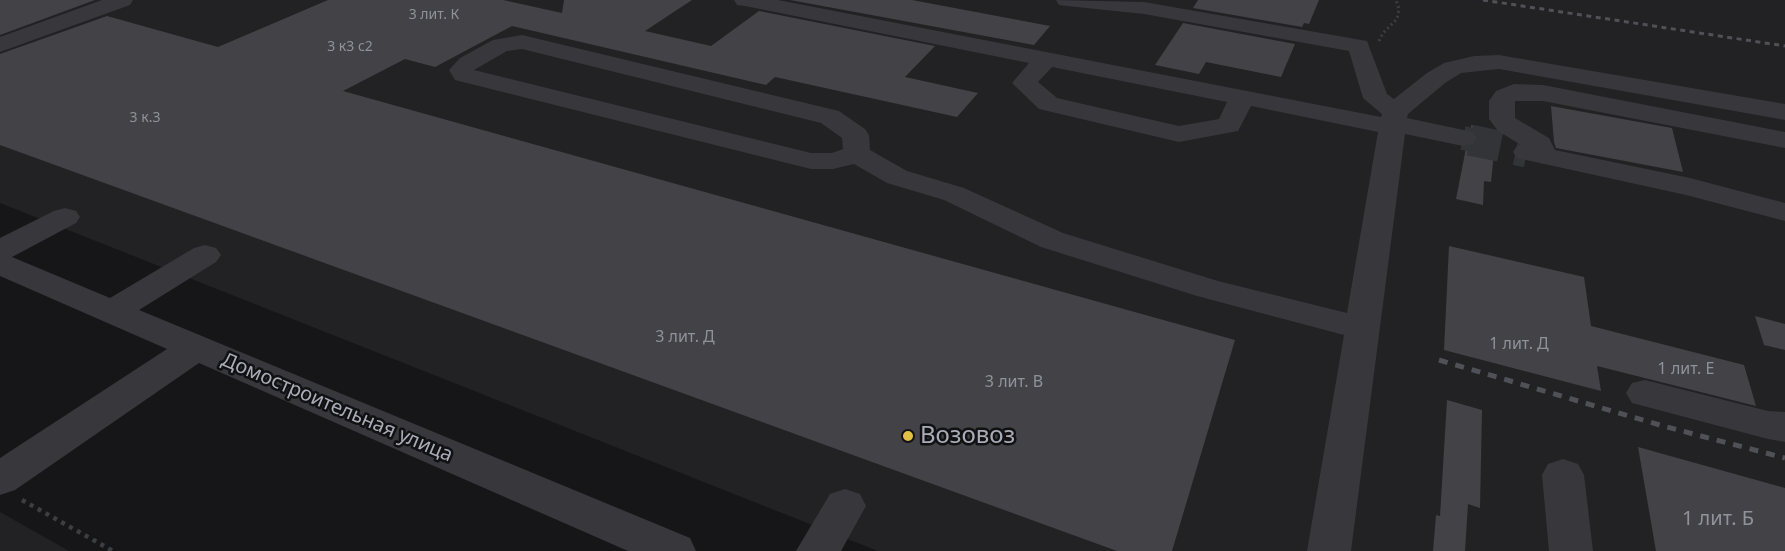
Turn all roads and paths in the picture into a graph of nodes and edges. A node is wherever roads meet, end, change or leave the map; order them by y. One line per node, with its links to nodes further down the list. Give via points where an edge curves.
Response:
1 (122, 0): 6 (street)
2 (745, 0): 8 (street)
3 (1067, 0): 5 (street)
4 (1396, 0): 7 (path, via 1397,19 1383,33)
5 (1140, 4): 11 (street, via 1359,46 1376,98)
6 (0, 45)
7 (1381, 49)
8 (1046, 59): 9 (street); 9 (street, via 1024,83 1048,104 1179,134 1229,125)
9 (1242, 97): 11 (street)
10 (1785, 112): 11 (street, via 1499,62 1453,68 1436,78)
11 (1394, 120): 12 (street); 21 (street)
12 (1462, 138)
13 (1785, 140): 15 (street, via 1543,93 1527,91 1505,96 1502,101 1502,119 1539,144 1536,154)
14 (857, 154): 14 (street, via 855,135 830,117 522,42 501,45 461,70 464,75 811,161 833,161); 21 (street, via 897,177 954,194 1052,240 1209,289)
15 (1785, 212)
16 (65, 217): 17 (street)
17 (0, 251)
18 (205, 255): 20 (street)
19 (0, 264): 20 (street, Домостроительная улица)
20 (111, 312): 22 (street, Домостроительная улица)
21 (1363, 328): 31 (street)
22 (195, 348): 26 (street); 29 (street, Домостроительная улица)
23 (1645, 393): 24 (street)
24 (1785, 427)
25 (1563, 475): 32 (street)
26 (5, 486): 28 (path)
27 (845, 506): 30 (street)
28 (113, 551)
29 (674, 551)
30 (818, 551)
31 (1329, 551)
32 (1571, 551)

